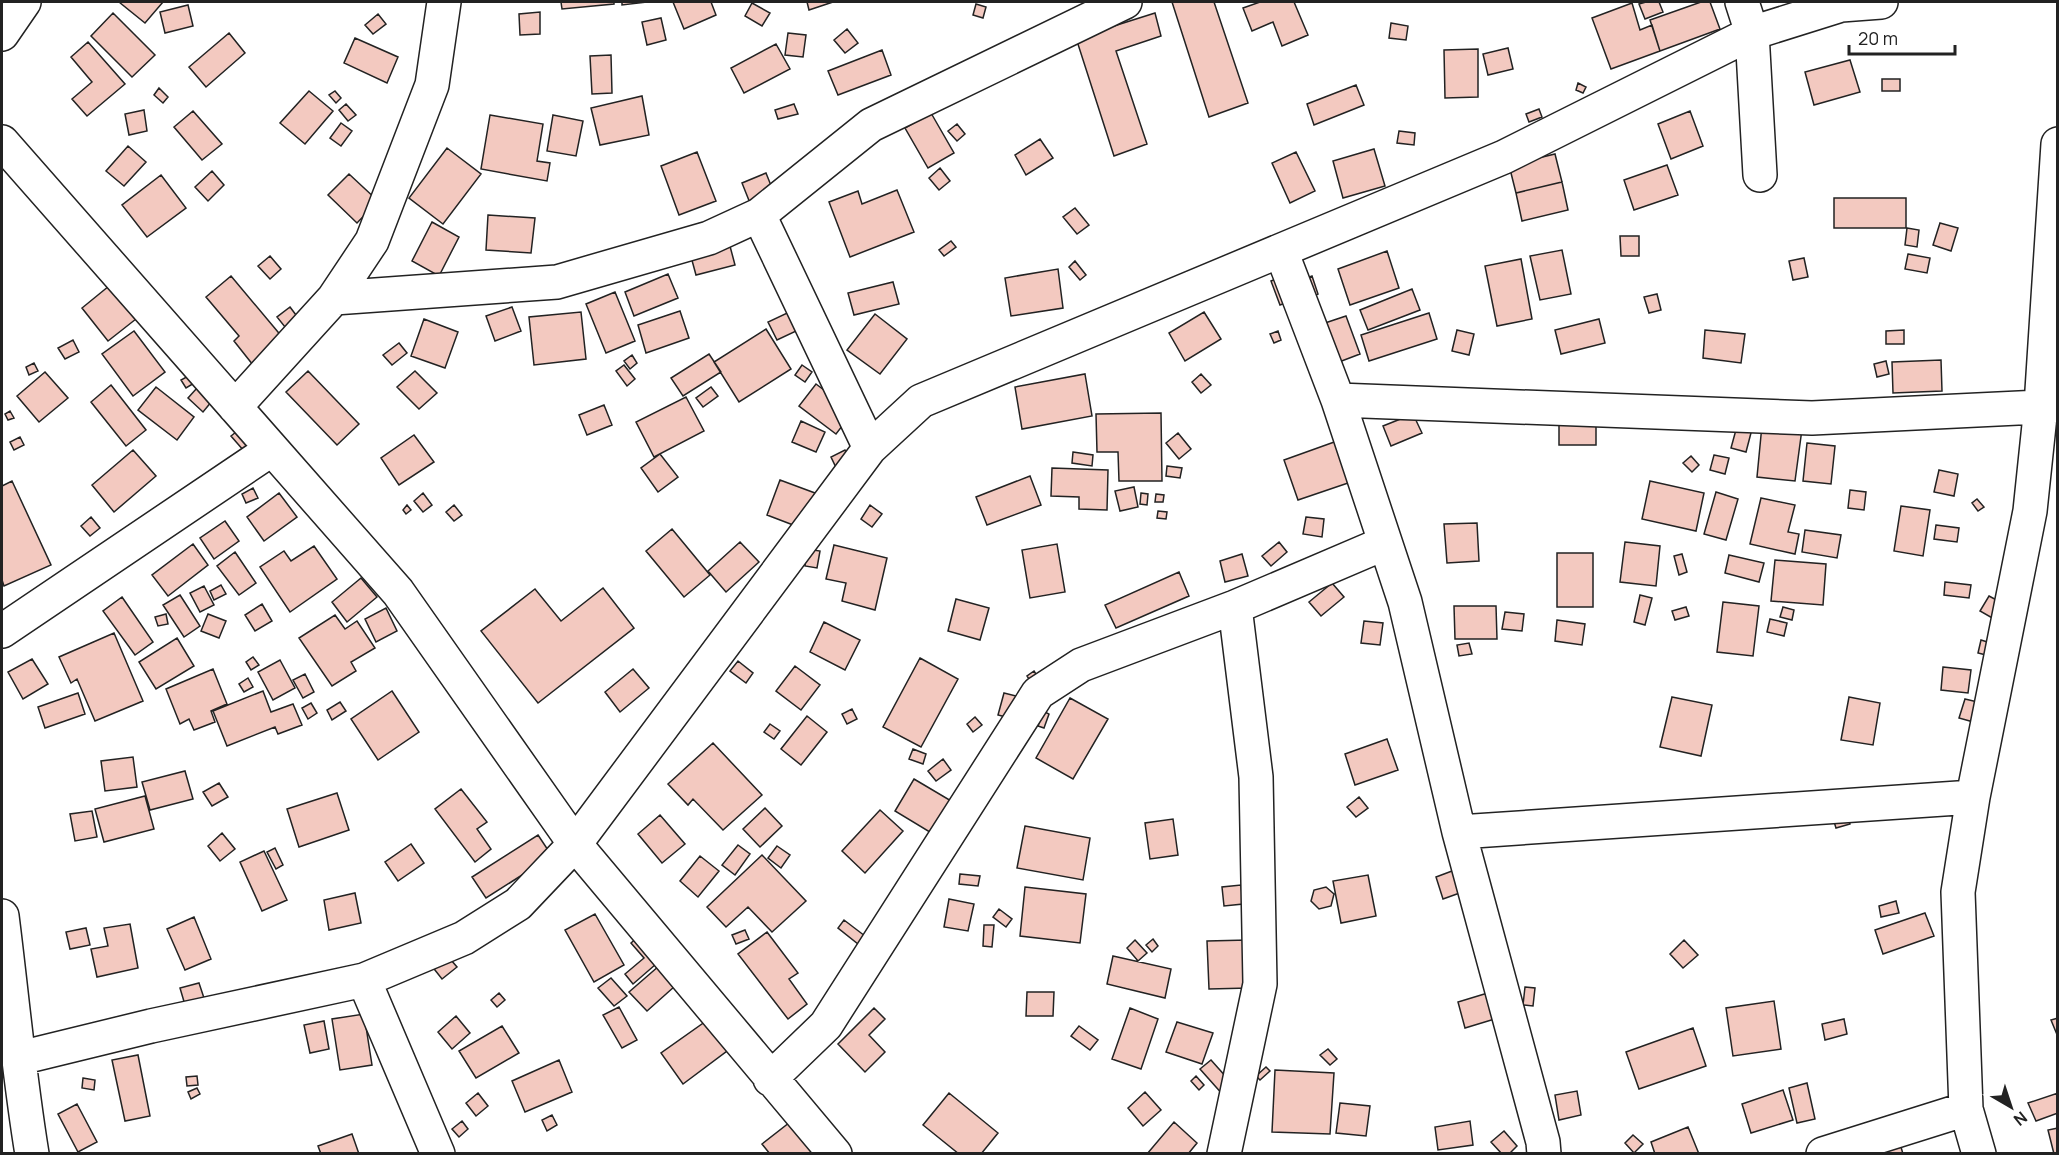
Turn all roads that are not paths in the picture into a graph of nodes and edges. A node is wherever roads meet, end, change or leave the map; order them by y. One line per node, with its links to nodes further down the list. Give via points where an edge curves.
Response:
1 (24, 2): 7 (street)
2 (444, 2): 13 (street, via 432,85 372,241)
3 (1125, 2): 11 (street, via 871,125)
4 (1742, 2): 6 (street)
5 (1881, 2): 6 (street, via 1841,5)
6 (1752, 33): 10 (street); 12 (street, via 1504,157)
7 (2, 34)
8 (2, 142): 16 (street)
9 (2058, 144): 15 (street)
10 (1760, 175)
11 (759, 215): 13 (street, via 709,238 557,282); 17 (street)
12 (1281, 251): 14 (street); 17 (street, via 921,401)
13 (334, 298): 16 (street)
14 (1338, 400): 15 (street, via 1812,418); 19 (street)
15 (2049, 406): 22 (street)
16 (235, 407): 18 (street)
17 (870, 448): 24 (street)
18 (272, 449): 21 (street); 24 (street, via 398,592)
19 (1385, 543): 20 (street); 23 (street, via 1405,602)
20 (1235, 607): 28 (street, via 1081,665 1038,693 826,1025); 33 (street, via 1256,777 1260,984)
21 (2, 631)
22 (1973, 797): 23 (street); 29 (street, via 1958,892)
23 (1459, 832): 34 (street)
24 (575, 844): 26 (street, via 518,904 464,938); 28 (street)
25 (2, 916): 27 (street)
26 (364, 980): 27 (street); 31 (street)
27 (20, 1058): 30 (street)
28 (770, 1079): 32 (street)
29 (1966, 1108): 35 (street); 36 (street)
30 (32, 1154)
31 (438, 1154)
32 (835, 1154)
33 (1224, 1154)
34 (1544, 1154)
35 (1822, 1154)
36 (1979, 1154)

